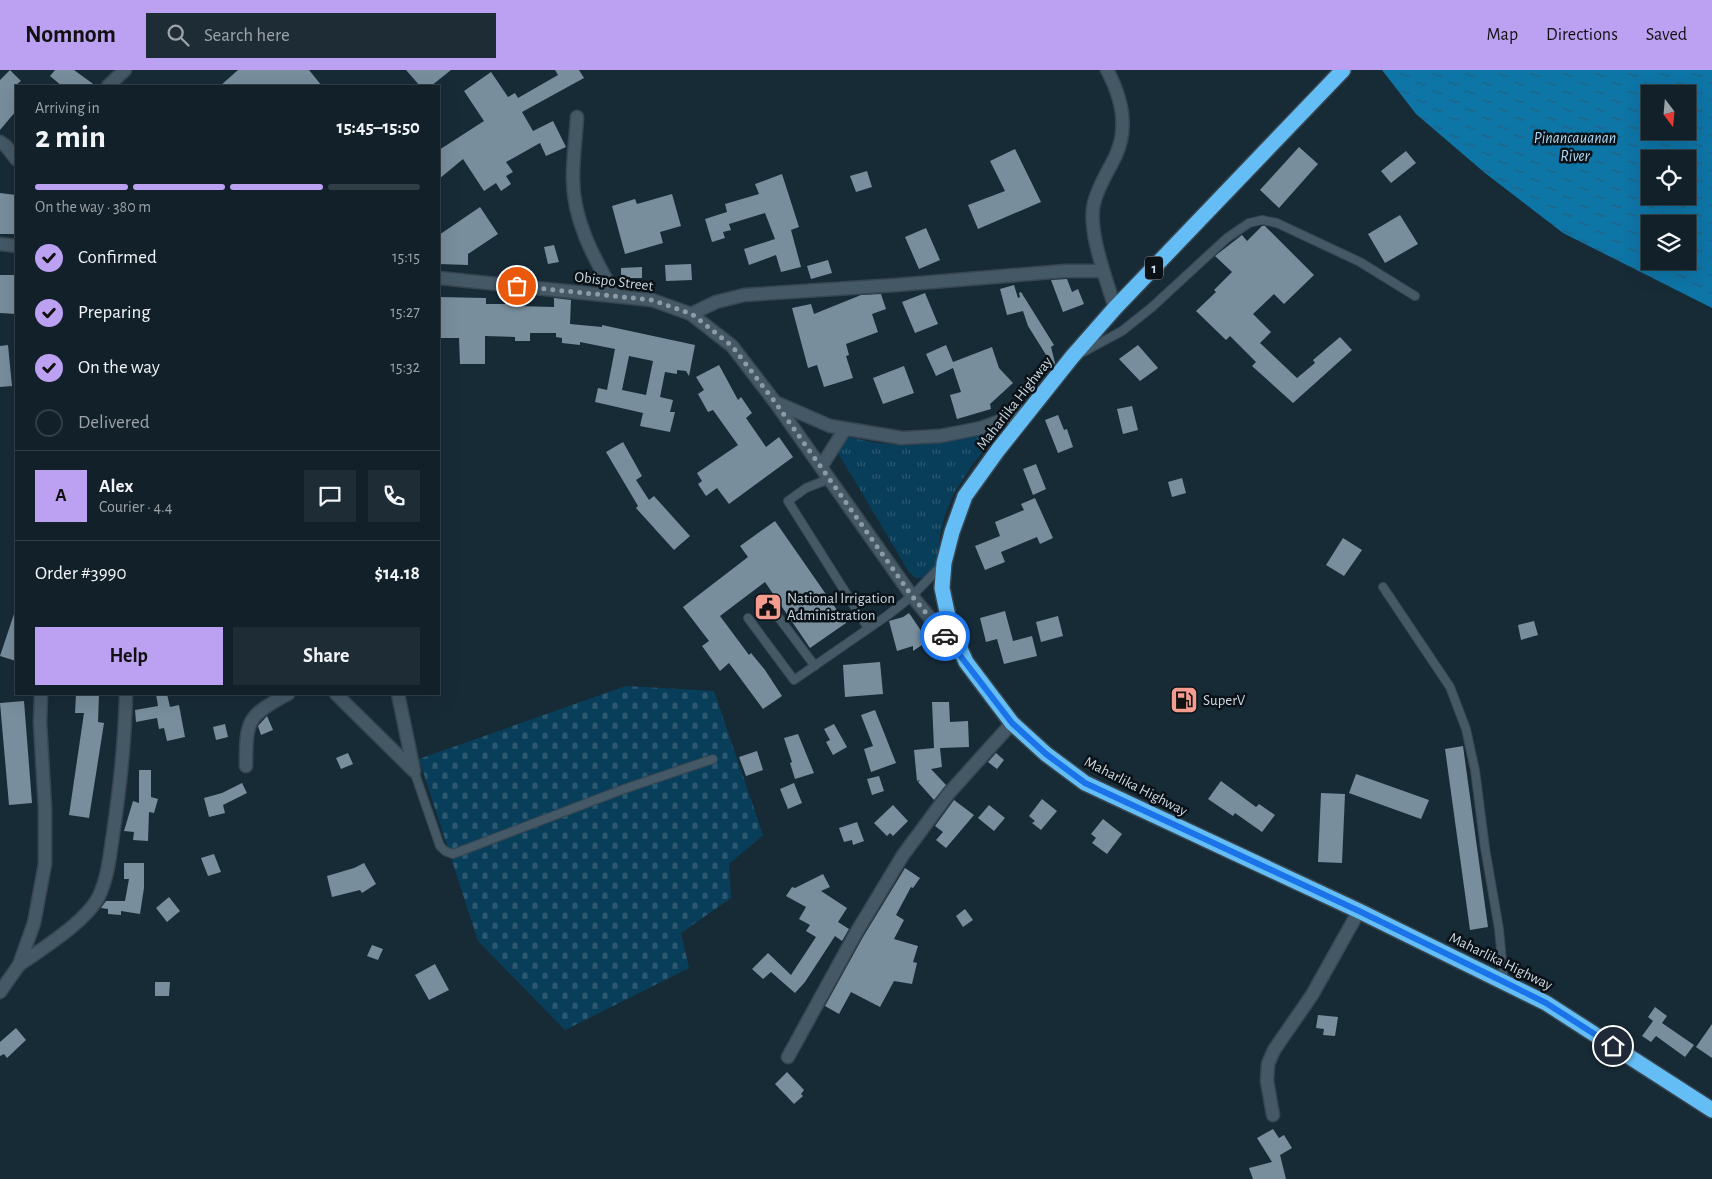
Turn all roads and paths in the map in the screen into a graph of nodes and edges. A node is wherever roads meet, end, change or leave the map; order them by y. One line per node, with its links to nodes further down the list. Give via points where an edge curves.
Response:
1 (125, 70): 4 (street)
2 (1107, 70): 10 (street, via 1122,109 1122,134 1093,204 1094,231)
3 (1342, 70): 14 (highway, Maharlika Highway / 1)
4 (109, 85)
5 (577, 117): 12 (street, via 573,177 575,204 596,262)
6 (0, 142): 7 (street)
7 (15, 158)
8 (0, 244): 9 (street)
9 (15, 246)
10 (1103, 271): 14 (street); 15 (street, via 1065,271 744,295 716,302)
11 (440, 278): 12 (street, Obispo Street)
12 (615, 295): 15 (street, Obispo Street, via 652,300)
13 (1415, 296): 16 (lane, via 1360,262 1277,223 1262,220 1227,238 1122,331)
14 (1115, 308): 16 (highway, Maharlika Highway / 1)
15 (692, 314): 17 (street, Obispo Street, via 732,346)
16 (1072, 357): 18 (highway, Maharlika Highway / 1)
17 (775, 402): 19 (street, Obispo Street, via 830,426); 20 (street, Obispo Street)
18 (1031, 410): 19 (street, Obispo Street, via 981,428 940,436 902,438); 22 (highway, Maharlika Highway / 1, via 965,496)
19 (845, 429): 20 (street)
20 (821, 467): 21 (street, Obispo Street)
21 (829, 479): 24 (street, Obispo Street); 27 (lane, via 806,488 788,501)
22 (944, 563): 24 (lane); 28 (highway, Maharlika Highway / 1, via 942,588 950,626)
23 (1384, 587): 41 (lane, via 1450,687 1466,728 1499,929)
24 (912, 596): 27 (lane); 28 (street, Obispo Street)
25 (767, 602): 29 (lane)
26 (748, 618): 29 (lane, via 794,680)
27 (868, 628): 29 (lane)
28 (966, 662): 35 (highway, Maharlika Highway / 1)
29 (815, 666)
30 (41, 695): 40 (street, via 45,864 34,923)
31 (126, 695): 40 (street, via 118,798 108,868 99,897 85,916)
32 (286, 695): 37 (street, via 262,708 251,720 246,736)
33 (337, 695): 38 (street)
34 (398, 695): 38 (street)
35 (1012, 723): 39 (highway, Maharlika Highway / 1, via 1085,783); 43 (street, via 949,793 903,855)
36 (714, 759): 38 (lane, via 624,789 453,854 440,846)
37 (246, 766)
38 (414, 771)
39 (1359, 911): 41 (highway, Maharlika Highway / 1); 45 (street, via 1312,995 1268,1064 1266,1081)
40 (19, 965): 42 (street)
41 (1504, 982): 44 (highway, Maharlika Highway / 1, via 1546,1003)
42 (0, 992)
43 (788, 1057)
44 (1712, 1110)
45 (1273, 1115)

